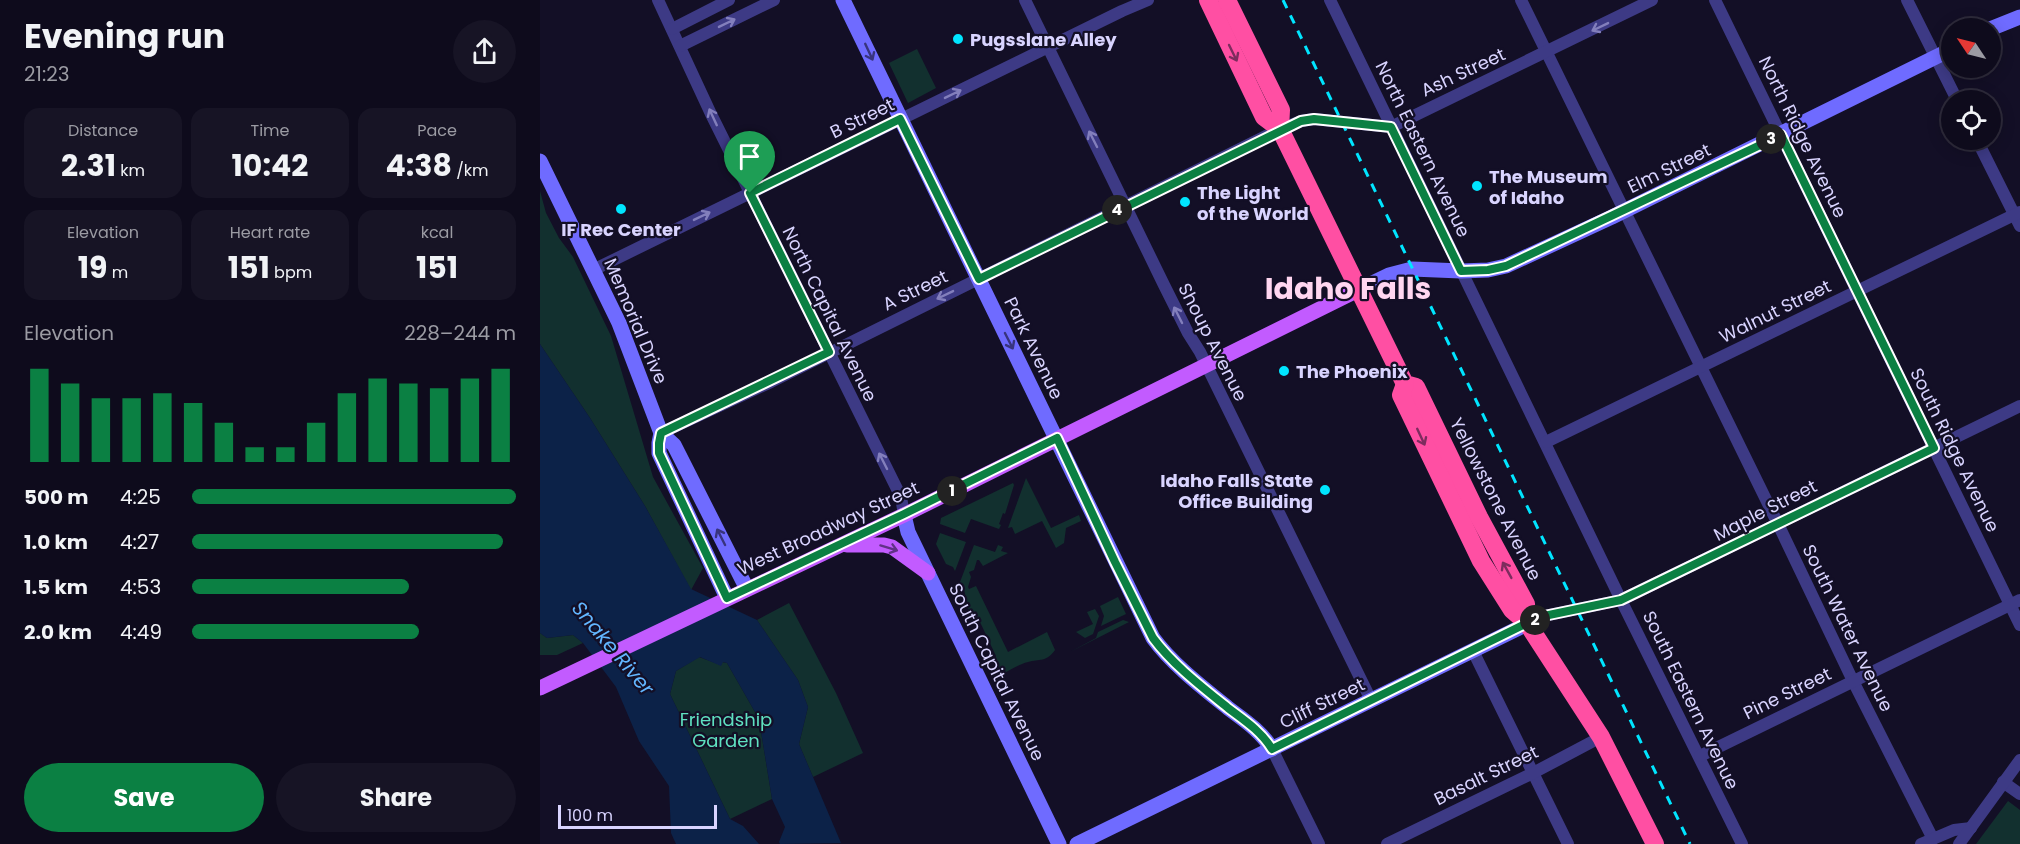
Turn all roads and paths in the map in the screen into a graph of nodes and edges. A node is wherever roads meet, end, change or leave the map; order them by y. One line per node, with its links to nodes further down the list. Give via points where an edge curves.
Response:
1 (658, 0): 18 (street, North Capital Avenue)
2 (729, 0): 18 (street)
3 (774, 0): 19 (street, one-way to 3)
4 (843, 0): 25 (street, Park Avenue, one-way to 25)
5 (1025, 0): 20 (street, Shoup Avenue)
6 (1148, 0): 20 (street, B Street)
7 (1208, 0): 27 (highway, Yellowstone Avenue, one-way to 27, via 1264,117)
8 (1227, 0): 27 (highway, Yellowstone Avenue, via 1281,110)
9 (1330, 0): 26 (street, North Eastern Avenue)
10 (1521, 0): 21 (street, South Water Avenue)
11 (1652, 0): 21 (street, Ash Street, one-way to 21)
12 (1715, 0): 28 (street, North Ridge Avenue)
13 (1907, 0): 23 (street)
14 (2020, 7): 16 (street)
15 (2020, 17): 17 (street)
16 (2001, 23)
17 (2001, 24)
18 (672, 28): 19 (street, North Capital Avenue)
19 (680, 45): 31 (street, North Capital Avenue, one-way to 19)
20 (1048, 47): 25 (street, B Street, one-way to 20); 32 (street, Shoup Avenue, one-way to 20)
21 (1546, 53): 26 (street, Ash Street); 33 (street, South Water Avenue)
22 (1941, 54): 23 (street, Elm Street)
23 (1936, 57): 24 (street); 28 (street, Elm Street)
24 (1953, 90)
25 (900, 119): 31 (street, B Street); 37 (street, Park Avenue)
26 (1391, 127): 27 (street, via 1314,119); 36 (street, North Eastern Avenue)
27 (1280, 129): 32 (street, A Street); 38 (highway, Yellowstone Avenue)
28 (1781, 135): 33 (street, Elm Street); 39 (street, North Ridge Avenue)
29 (1982, 150): 34 (street)
30 (540, 161): 35 (street, Memorial Drive)
31 (750, 193): 35 (street, B Street, one-way to 31); 40 (street, North Capital Avenue)
32 (1126, 205): 37 (street, A Street); 41 (street, Shoup Avenue, one-way to 32)
33 (1624, 211): 36 (street, Elm Street, via 1506,266); 42 (street, South Water Avenue)
34 (2018, 217): 39 (street, Walnut Street)
35 (593, 270): 44 (street, Memorial Drive, via 622,331)
36 (1461, 271): 38 (street, Elm Street, via 1412,269); 46 (street, North Eastern Avenue)
37 (979, 279): 40 (street, A Street, one-way to 40); 45 (street, Park Avenue, one-way to 45)
38 (1358, 290): 41 (main road, West Broadway Street); 56 (highway, Yellowstone Avenue, via 1405,384 1401,395 1481,561)
39 (1857, 291): 42 (street, Walnut Street); 47 (street, South Ridge Avenue)
40 (829, 352): 44 (street, A Street); 48 (street, North Capital Avenue, one-way to 40, via 901,497)
41 (1206, 366): 45 (main road, West Broadway Street); 61 (street, Shoup Avenue)
42 (1700, 368): 46 (street, Walnut Street); 49 (street, South Water Avenue)
43 (2020, 406): 47 (street, Maple Street)
44 (661, 433): 52 (street, Memorial Drive, one-way to 44, via 674,445); 53 (street, Memorial Drive, via 659,453)
45 (1057, 438): 48 (main road, West Broadway Street); 63 (street, Park Avenue, via 1131,595 1160,647 1189,676 1261,734)
46 (1546, 442): 54 (street, South Eastern Avenue)
47 (1934, 448): 49 (street, Maple Street); 55 (street, South Ridge Avenue)
48 (904, 514): 50 (main road, West Broadway Street); 51 (street, South Capital Avenue, via 908,532)
49 (1778, 524): 54 (street, Maple Street); 59 (street, South Water Avenue)
50 (841, 545): 51 (main road, one-way to 51, via 892,547); 52 (main road, West Broadway Street)
51 (928, 573): 71 (street, South Capital Avenue)
52 (747, 589): 53 (main road, West Broadway Street)
53 (722, 600): 60 (main road, West Broadway Street, via 575,672)
54 (1621, 600): 56 (street, Maple Street, via 1544,616); 64 (street, South Eastern Avenue)
55 (2015, 602): 57 (street, South Ridge Avenue); 59 (street, Pine Street)
56 (1523, 625): 58 (street, Cliff Street); 62 (highway, Yellowstone Avenue)
57 (2020, 626)
58 (1473, 651): 61 (street, Cliff Street); 66 (street)
59 (1853, 681): 64 (street, Pine Street); 70 (street, South Water Avenue)
60 (542, 684)
61 (1371, 700): 63 (street, Cliff Street)
62 (1601, 737): 66 (street, Basalt Street); 76 (highway, Yellowstone Avenue)
63 (1272, 749): 72 (street, Cliff Street); 73 (street)
64 (1700, 756): 77 (street, South Eastern Avenue)
65 (2020, 760): 67 (street)
66 (1533, 772): 74 (street, Basalt Street); 75 (street)
67 (2003, 782): 68 (street); 69 (street)
68 (2020, 794)
69 (1971, 828): 70 (street); 79 (street)
70 (1933, 839): 78 (street)
71 (1059, 844)
72 (1077, 844)
73 (1319, 844)
74 (1387, 844)
75 (1568, 844)
76 (1656, 844)
77 (1742, 844)
78 (1921, 844)
79 (1959, 844)

